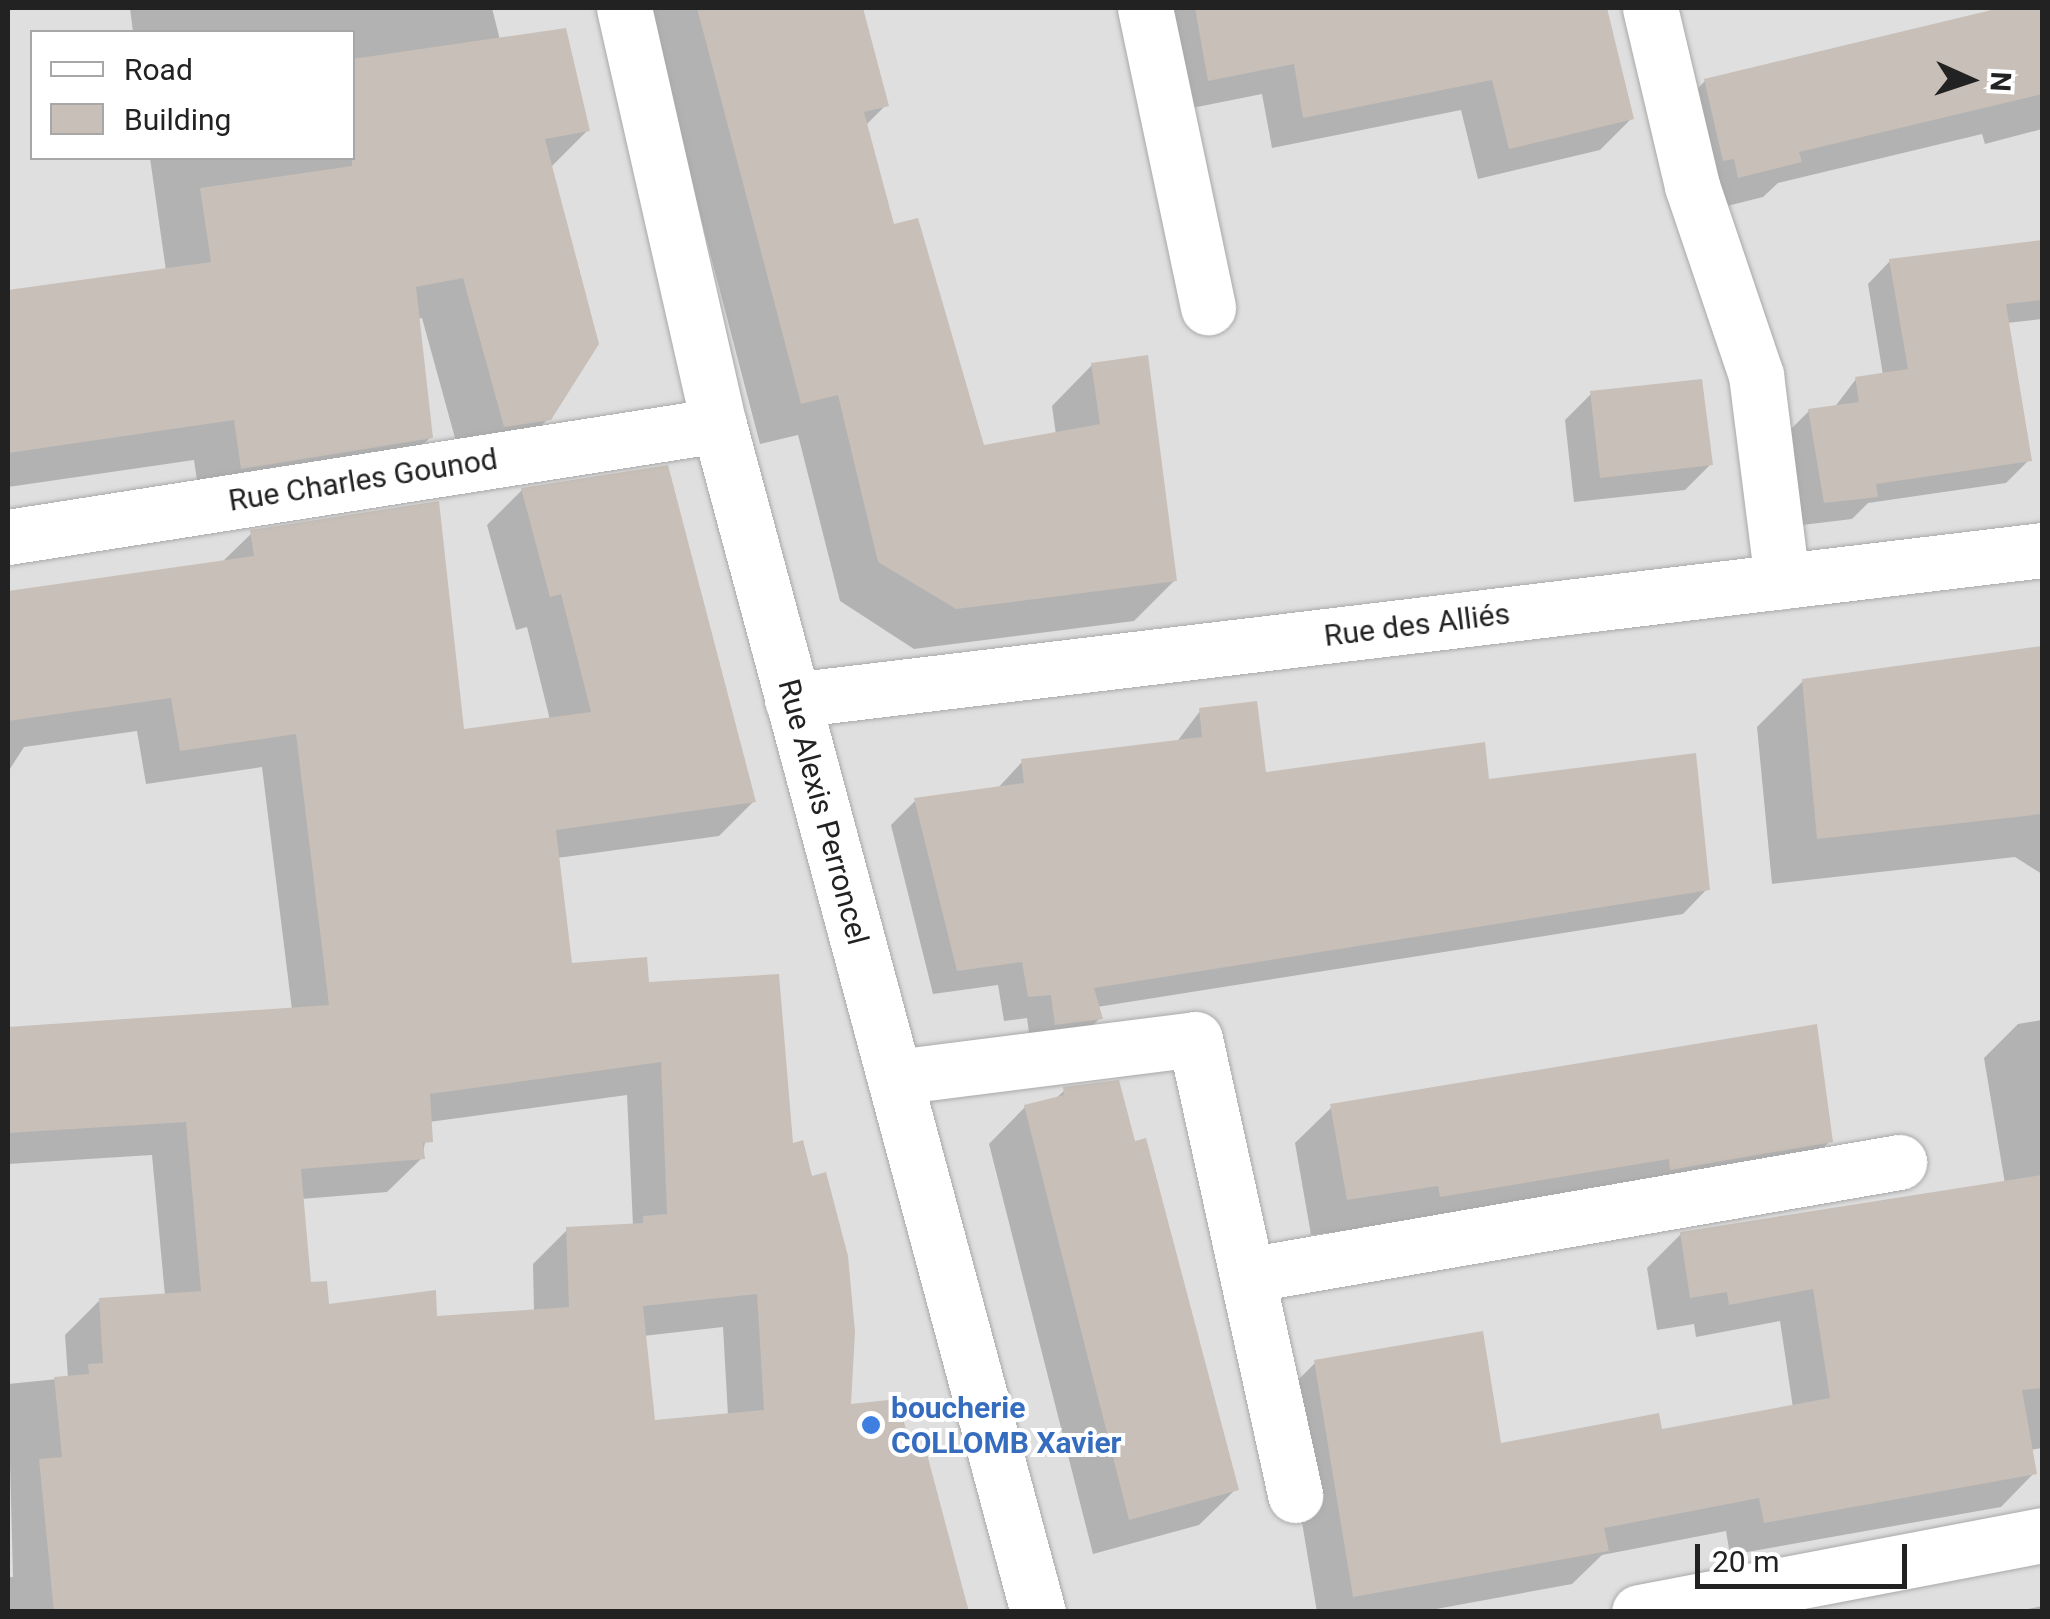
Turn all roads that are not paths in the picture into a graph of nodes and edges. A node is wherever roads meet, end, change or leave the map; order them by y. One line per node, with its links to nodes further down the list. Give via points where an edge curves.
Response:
1 (624, 8): 5 (street, Rue Alexis Perroncel)
2 (1145, 8): 4 (street)
3 (1660, 10): 8 (street, via 1692,186 1756,375)
4 (1208, 307)
5 (718, 425): 6 (street, Rue Charles Gounod); 9 (street, Rue Alexis Perroncel)
6 (8, 537)
7 (2042, 550): 8 (street, Rue des Alliés)
8 (1782, 581): 9 (street, Rue des Alliés)
9 (792, 700): 10 (street, Rue Alexis Perroncel)
10 (895, 1078): 12 (street, via 1195,1039); 15 (street, Rue Alexis Perroncel)
11 (1899, 1162): 12 (street)
12 (1247, 1276): 13 (street)
13 (1294, 1495)
14 (2042, 1535): 16 (street)
15 (1038, 1612)
16 (1639, 1612)

